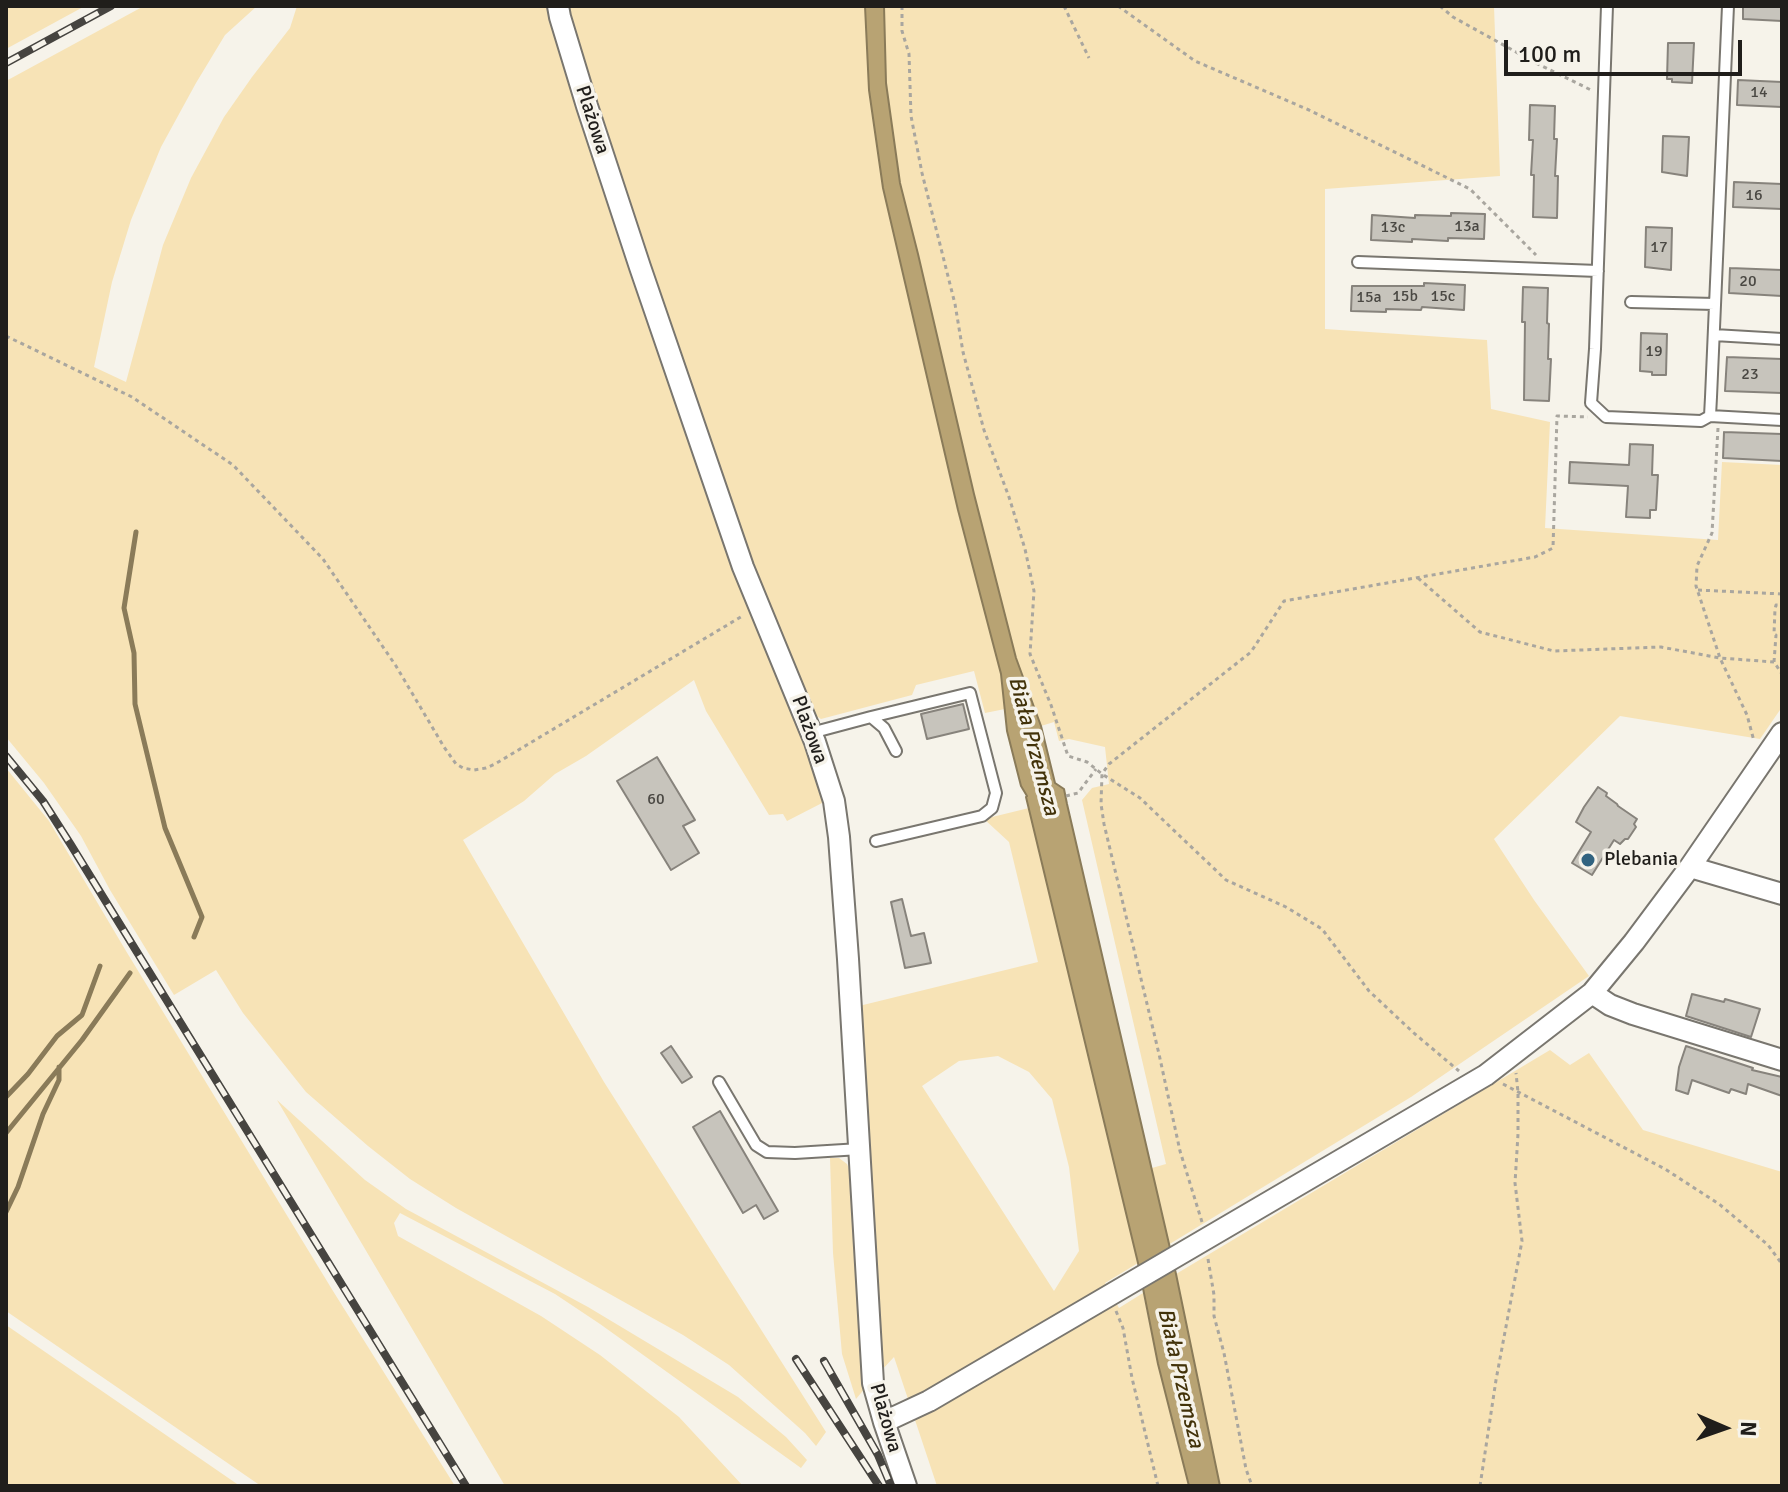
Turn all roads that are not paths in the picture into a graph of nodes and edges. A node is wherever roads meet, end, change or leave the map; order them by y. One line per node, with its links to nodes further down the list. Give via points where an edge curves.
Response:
1 (558, 6): 13 (street, Plażowa, via 743,567)
2 (1607, 6): 5 (lane)
3 (1728, 6): 7 (lane)
4 (1358, 262): 5 (lane)
5 (1598, 271): 10 (lane, via 1591,403 1606,417 1701,421)
6 (1631, 302): 7 (lane)
7 (1715, 304): 8 (lane)
8 (1714, 335): 9 (lane); 10 (lane)
9 (1782, 339)
10 (1714, 416): 11 (lane)
11 (1782, 420)
12 (871, 717): 13 (lane); 15 (lane); 16 (lane, via 970,693 996,793 992,808 982,816)
13 (811, 733): 22 (street, Plażowa, via 834,801 839,837)
14 (1782, 733): 17 (street)
15 (896, 751)
16 (876, 841)
17 (1690, 867): 18 (street); 19 (street)
18 (1782, 894)
19 (1592, 993): 20 (street, via 1633,1014); 23 (street, via 1479,1078 929,1401)
20 (1782, 1060)
21 (719, 1082): 22 (lane, via 756,1145 767,1152)
22 (860, 1149): 23 (street, Plażowa, via 873,1383)
23 (884, 1422): 24 (street, Plażowa)
24 (906, 1486)

